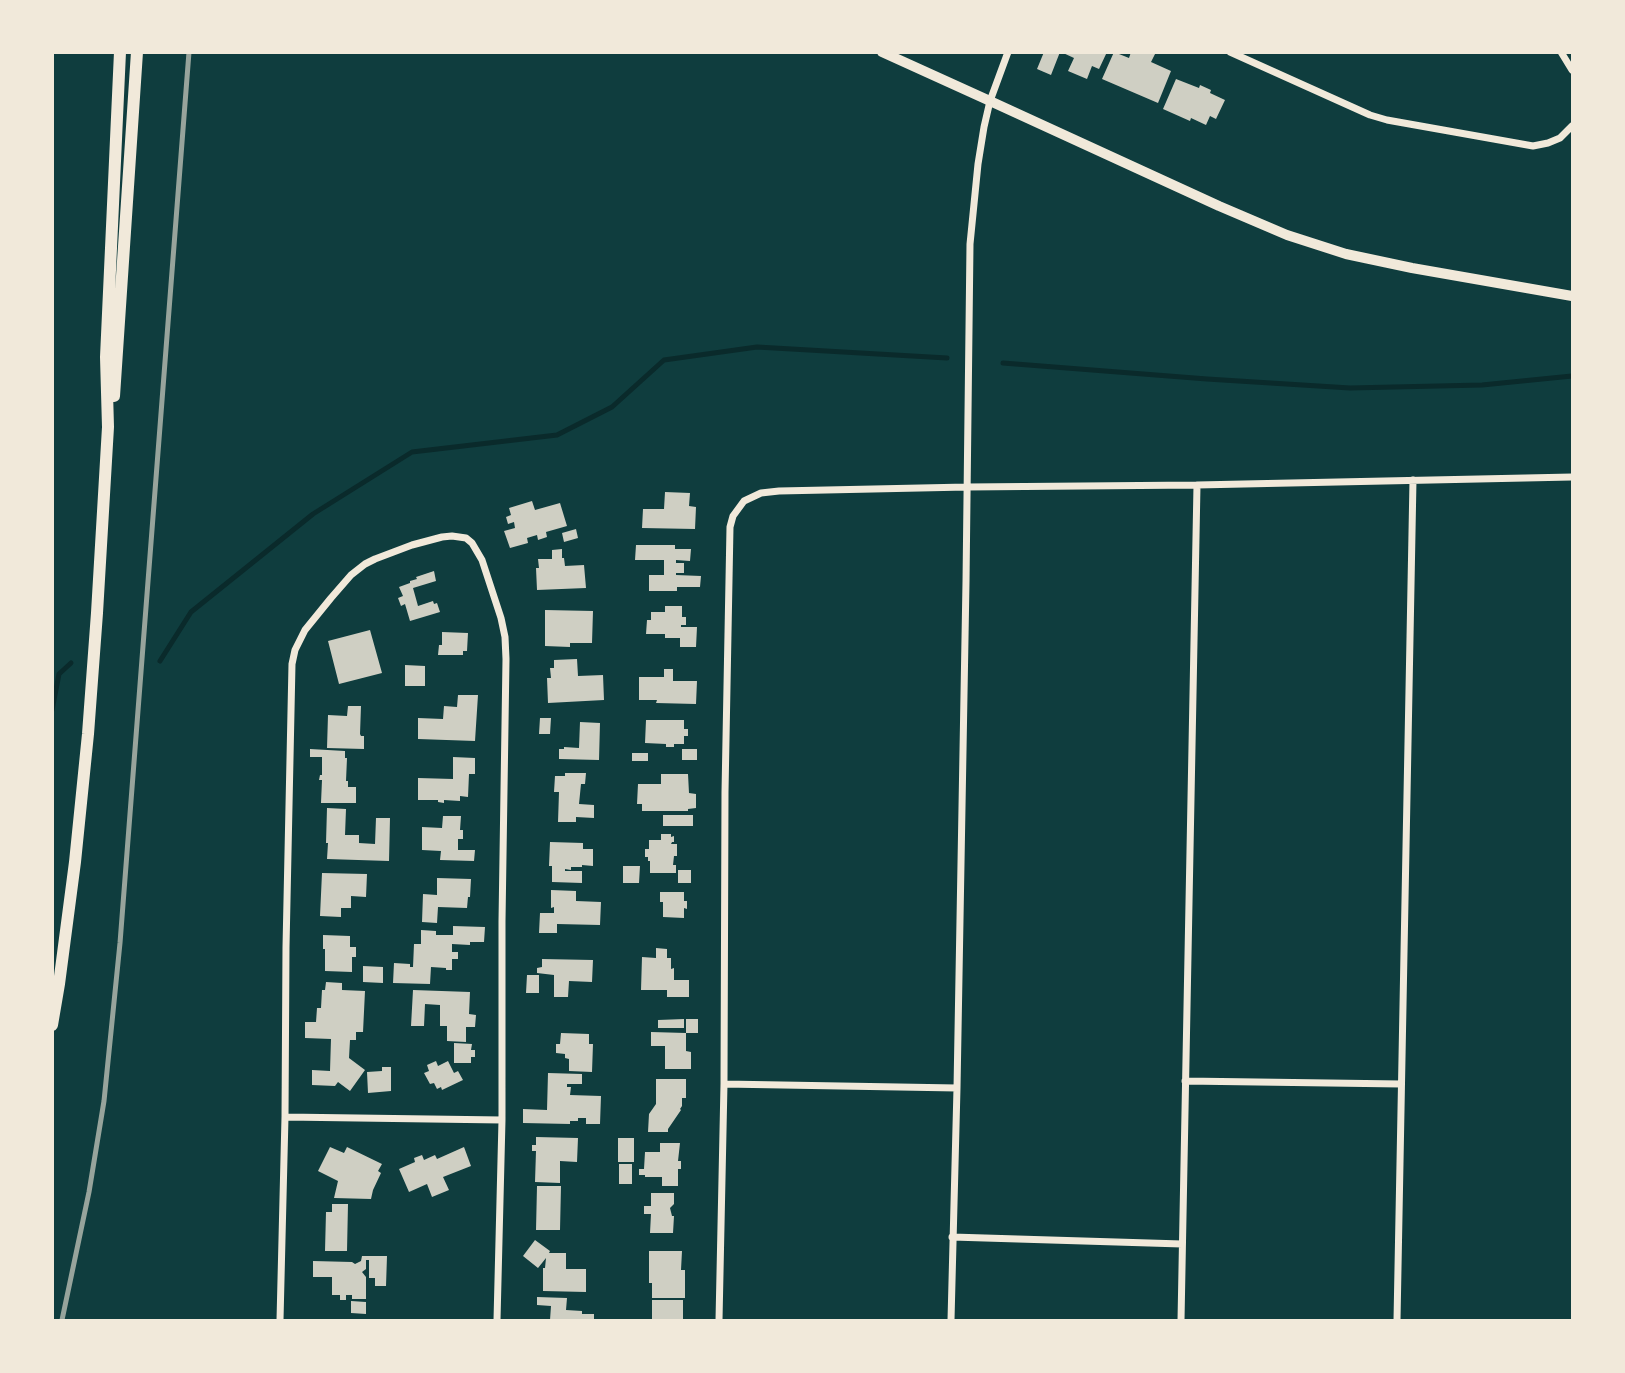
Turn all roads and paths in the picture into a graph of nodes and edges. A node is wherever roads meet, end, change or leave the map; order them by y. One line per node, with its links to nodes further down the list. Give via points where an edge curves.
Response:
1 (120, 52): 11 (main road, via 107,345)
2 (137, 52): 11 (main road)
3 (881, 52): 8 (street)
4 (1008, 52): 8 (street)
5 (1230, 52): 9 (street, via 1387,120 1533,146 1560,138)
6 (1561, 52): 7 (street)
7 (1573, 70)
8 (990, 101): 10 (street, via 1287,235 1346,254); 15 (street, via 970,244)
9 (1573, 126)
10 (1573, 296)
11 (108, 427): 16 (main road, via 88,734)
12 (1573, 477): 13 (street)
13 (1413, 480): 14 (street); 19 (street)
14 (1196, 485): 15 (street); 17 (street)
15 (967, 486): 18 (street, via 761,493 744,501 733,516 725,792); 20 (street)
16 (52, 1025)
17 (1185, 1081): 19 (street); 24 (street)
18 (724, 1084): 20 (street); 27 (street)
19 (1401, 1084): 30 (street)
20 (957, 1088): 23 (street)
21 (285, 1118): 22 (street); 22 (street, via 295,650 331,598 365,564 412,545 452,536 466,538 477,550 505,637); 25 (street)
22 (502, 1119): 26 (street)
23 (952, 1237): 24 (street); 28 (street)
24 (1182, 1244): 29 (street)
25 (280, 1321)
26 (498, 1321)
27 (719, 1321)
28 (951, 1321)
29 (1181, 1321)
30 (1397, 1321)

